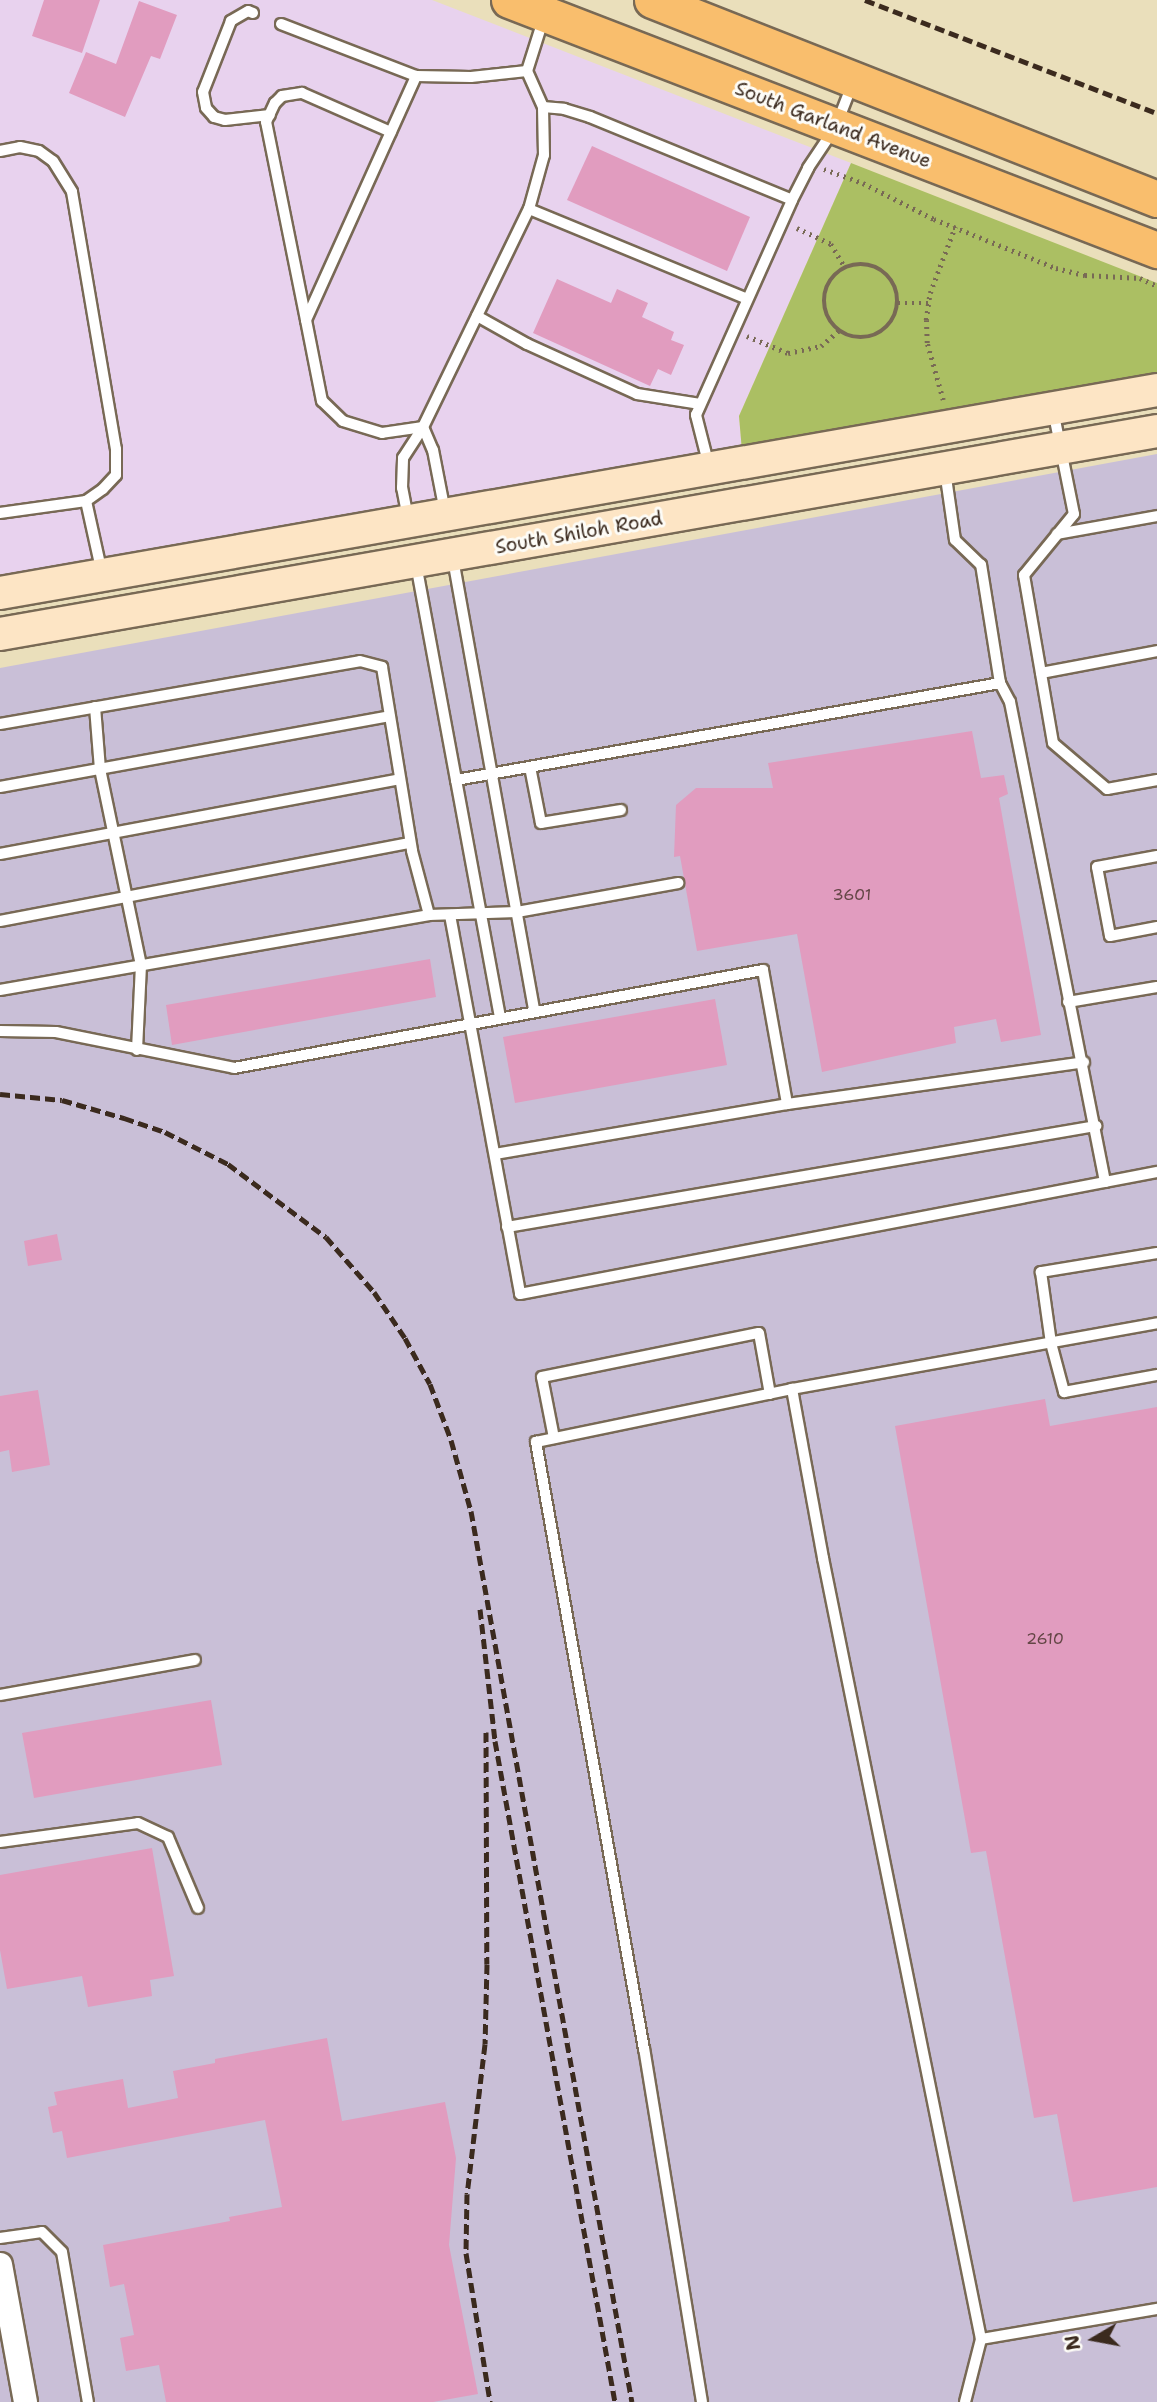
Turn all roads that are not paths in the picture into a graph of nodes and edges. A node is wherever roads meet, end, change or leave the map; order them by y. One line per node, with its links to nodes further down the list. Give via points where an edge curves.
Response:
1 (509, 0): 3 (main road, South Garland Avenue)
2 (652, 0): 8 (main road)
3 (548, 7): 6 (lane); 11 (main road, South Garland Avenue)
4 (253, 13): 10 (lane, via 248,11 231,21 203,92 206,108 214,117 225,120)
5 (281, 24): 7 (lane)
6 (527, 71): 7 (lane); 9 (lane)
7 (416, 76): 12 (lane)
8 (854, 79): 11 (lane); 14 (main road)
9 (543, 107): 15 (lane, via 590,117); 16 (lane, via 544,155)
10 (270, 114): 12 (lane, via 282,96 303,93); 20 (lane, via 266,122)
11 (836, 126): 15 (lane); 17 (main road, South Garland Avenue)
12 (391, 132): 20 (lane)
13 (0, 151): 29 (lane, via 39,151 58,168 72,192 116,449 116,475)
14 (1157, 199)
15 (792, 200): 18 (lane)
16 (529, 209): 18 (lane); 19 (lane)
17 (1157, 250)
18 (747, 299): 22 (lane)
19 (477, 316): 22 (lane, via 637,394); 24 (lane)
20 (306, 320): 24 (lane, via 322,401 343,421 382,433)
21 (1157, 390): 23 (main road)
22 (701, 404): 27 (lane, via 696,415)
23 (1053, 408): 26 (lane); 27 (main road)
24 (423, 427): 31 (lane, via 433,450); 33 (lane, via 402,458)
25 (1157, 431): 26 (main road, South Shiloh Road)
26 (1062, 448): 28 (main road, South Shiloh Road); 34 (lane, via 1074,514)
27 (710, 468): 31 (main road)
28 (945, 469): 35 (main road, South Shiloh Road); 42 (lane, via 956,540 981,565)
29 (86, 500): 30 (lane); 37 (lane)
30 (0, 513)
31 (446, 515): 33 (main road); 35 (main road)
32 (1157, 516): 34 (lane)
33 (409, 521): 36 (main road); 37 (main road)
34 (1057, 534): 41 (lane, via 1024,575)
35 (453, 555): 36 (main road, South Shiloh Road); 48 (lane)
36 (416, 561): 39 (main road, South Shiloh Road); 50 (lane)
37 (102, 575): 38 (main road)
38 (0, 593)
39 (0, 635)
40 (1157, 651): 41 (lane)
41 (1041, 673): 51 (lane, via 1053,743 1107,789)
42 (1000, 683): 46 (lane); 69 (lane, via 1010,702)
43 (96, 707): 44 (lane, via 360,660 382,667); 45 (lane); 47 (lane)
44 (390, 716): 47 (lane); 49 (lane)
45 (0, 724)
46 (530, 766): 48 (lane); 53 (lane, via 541,823)
47 (100, 769): 52 (lane); 54 (lane)
48 (492, 773): 50 (lane); 60 (lane)
49 (400, 779): 54 (lane); 55 (lane)
50 (456, 780): 63 (lane)
51 (1157, 780)
52 (0, 787)
53 (621, 810)
54 (114, 833): 56 (lane); 59 (lane)
55 (410, 843): 59 (lane); 61 (lane)
56 (0, 854)
57 (1157, 856): 65 (lane, via 1097,867 1110,936)
58 (678, 883): 60 (lane)
59 (127, 897): 64 (lane); 66 (lane)
60 (517, 912): 63 (lane); 70 (lane)
61 (429, 915): 62 (lane); 66 (lane)
62 (450, 915): 63 (lane); 72 (lane)
63 (481, 915): 71 (lane)
64 (0, 921)
65 (1157, 927)
66 (141, 965): 68 (lane); 74 (lane)
67 (1157, 987): 69 (lane)
68 (0, 990)
69 (1068, 1002): 75 (lane)
70 (534, 1011): 71 (lane); 76 (lane, via 762,970)
71 (499, 1017): 72 (lane)
72 (468, 1023): 74 (lane, via 234,1068); 78 (lane)
73 (0, 1031): 74 (lane, via 56,1032)
74 (137, 1050)
75 (1084, 1062): 76 (lane); 77 (lane)
76 (788, 1104): 78 (lane)
77 (1096, 1126): 80 (lane); 81 (lane)
78 (495, 1154): 81 (lane)
79 (1157, 1172): 80 (lane)
80 (1105, 1182): 81 (lane, via 520,1294)
81 (507, 1227)
82 (1157, 1253): 84 (lane, via 1041,1272)
83 (1157, 1323): 84 (lane)
84 (1051, 1343): 85 (lane, via 1064,1392); 86 (lane)
85 (1157, 1375)
86 (792, 1389): 87 (lane); 96 (lane)
87 (770, 1394): 88 (lane); 88 (lane, via 759,1333 542,1377)
88 (554, 1438): 100 (lane, via 536,1442)
89 (195, 1660): 90 (lane)
90 (0, 1695)
91 (0, 1842): 92 (lane, via 138,1823 168,1837)
92 (198, 1908)
93 (0, 2238): 99 (lane, via 42,2232 62,2252)
94 (1, 2278): 97 (street)
95 (1157, 2309): 96 (lane)
96 (981, 2339): 101 (lane)
97 (7, 2341): 98 (street)
98 (25, 2402)
99 (88, 2402)
100 (702, 2402)
101 (965, 2402)

